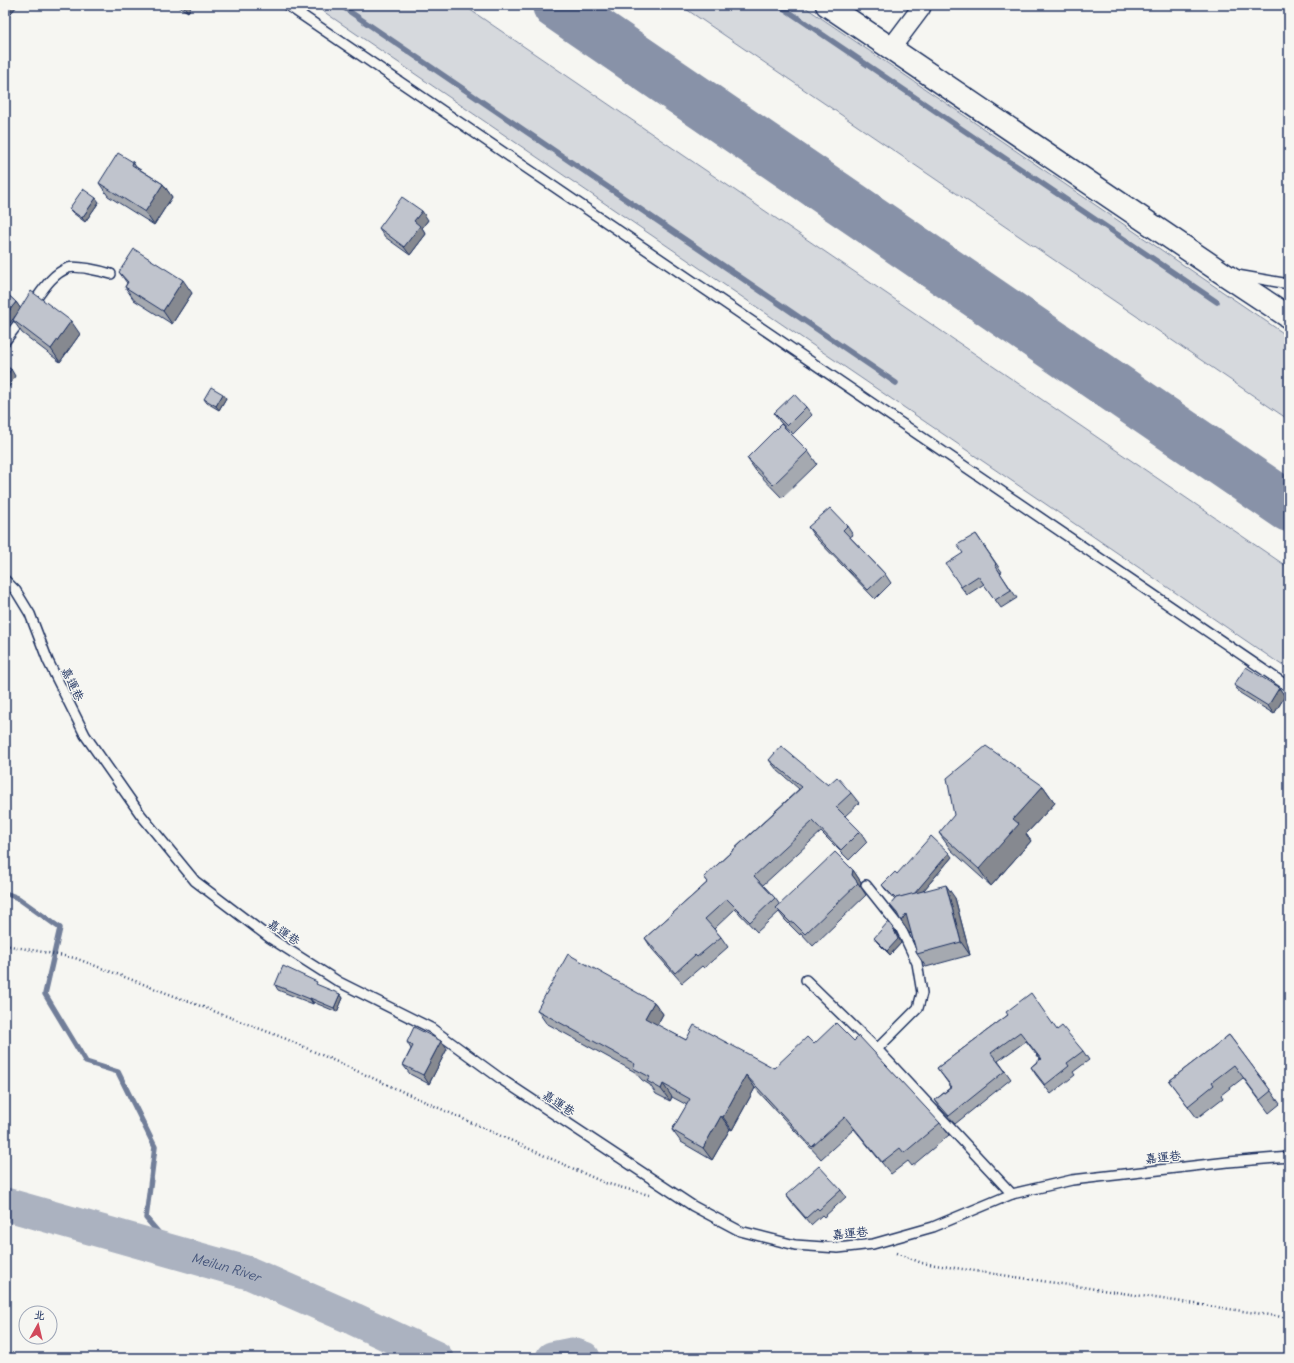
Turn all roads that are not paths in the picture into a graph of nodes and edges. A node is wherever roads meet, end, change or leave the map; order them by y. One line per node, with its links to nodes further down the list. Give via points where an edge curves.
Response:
1 (287, 5): 11 (lane)
2 (827, 5): 4 (street)
3 (922, 7): 4 (street)
4 (891, 48): 5 (street)
5 (1221, 272): 7 (lane); 8 (street)
6 (110, 274): 9 (lane, via 68,268 53,278)
7 (1289, 284)
8 (1289, 317)
9 (5, 341)
10 (5, 580): 16 (lane, 嘉運巷, via 16,591 30,614 48,661 85,735 141,815 194,881 270,938 339,982 431,1028 501,1079 699,1209 740,1231 795,1245 838,1248 873,1244 933,1227)
11 (1289, 687)
12 (866, 884): 14 (lane, via 901,929 917,963 922,993 918,1008)
13 (806, 980): 14 (lane)
14 (877, 1049): 16 (lane)
15 (1289, 1157): 16 (lane, 嘉運巷, via 1072,1180)
16 (1012, 1194)

